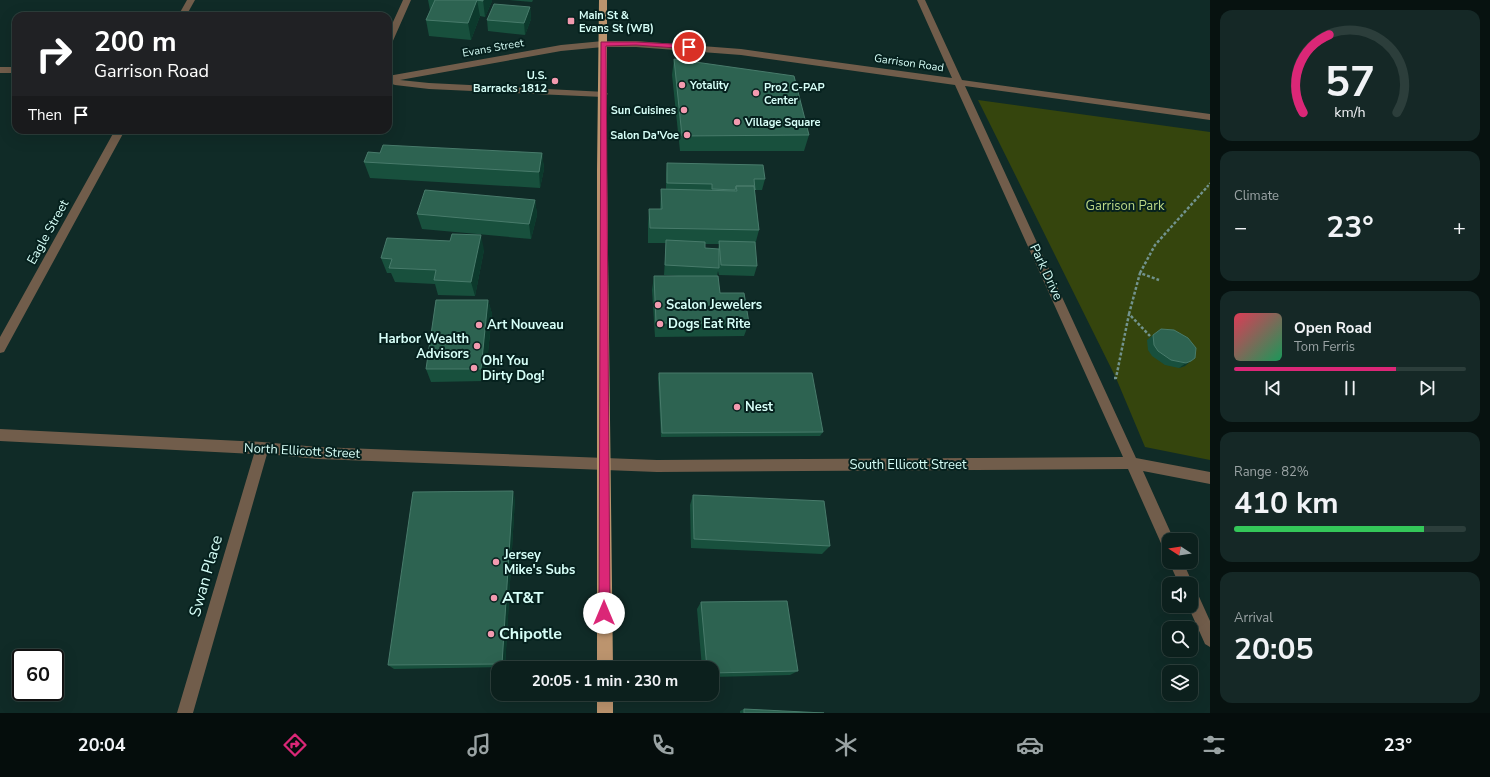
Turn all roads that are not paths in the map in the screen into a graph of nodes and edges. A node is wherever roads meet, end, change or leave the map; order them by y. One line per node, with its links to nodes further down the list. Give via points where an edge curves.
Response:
1 (191, 0): 5 (street)
2 (408, 0): 6 (street)
3 (603, 0): 7 (main road)
4 (921, 0): 12 (street, Park Drive)
5 (184, 12)
6 (392, 35)
7 (603, 44): 10 (street, Evans Street, via 561,48); 12 (street, Garrison Road, via 731,51); 13 (main road)
8 (0, 70): 9 (street)
9 (12, 70)
10 (392, 79)
11 (392, 81): 13 (street, via 429,86)
12 (958, 82): 14 (street, Garrison Road); 19 (street, Park Drive)
13 (603, 94): 20 (main road)
14 (1210, 117)
15 (118, 134): 16 (street, Eagle Street)
16 (0, 348)
17 (0, 435): 18 (street, North Ellicott Street)
18 (262, 448): 20 (street, North Ellicott Street, via 318,453); 27 (street, Swan Place)
19 (1133, 463): 20 (street, South Ellicott Street, via 669,466); 21 (street, South Ellicott Street); 22 (street, Park Drive)
20 (604, 464): 25 (main road)
21 (1210, 478)
22 (1164, 533)
23 (1198, 611): 24 (street)
24 (1210, 639)
25 (605, 661)
26 (605, 701): 28 (main road)
27 (186, 713)
28 (605, 713)

